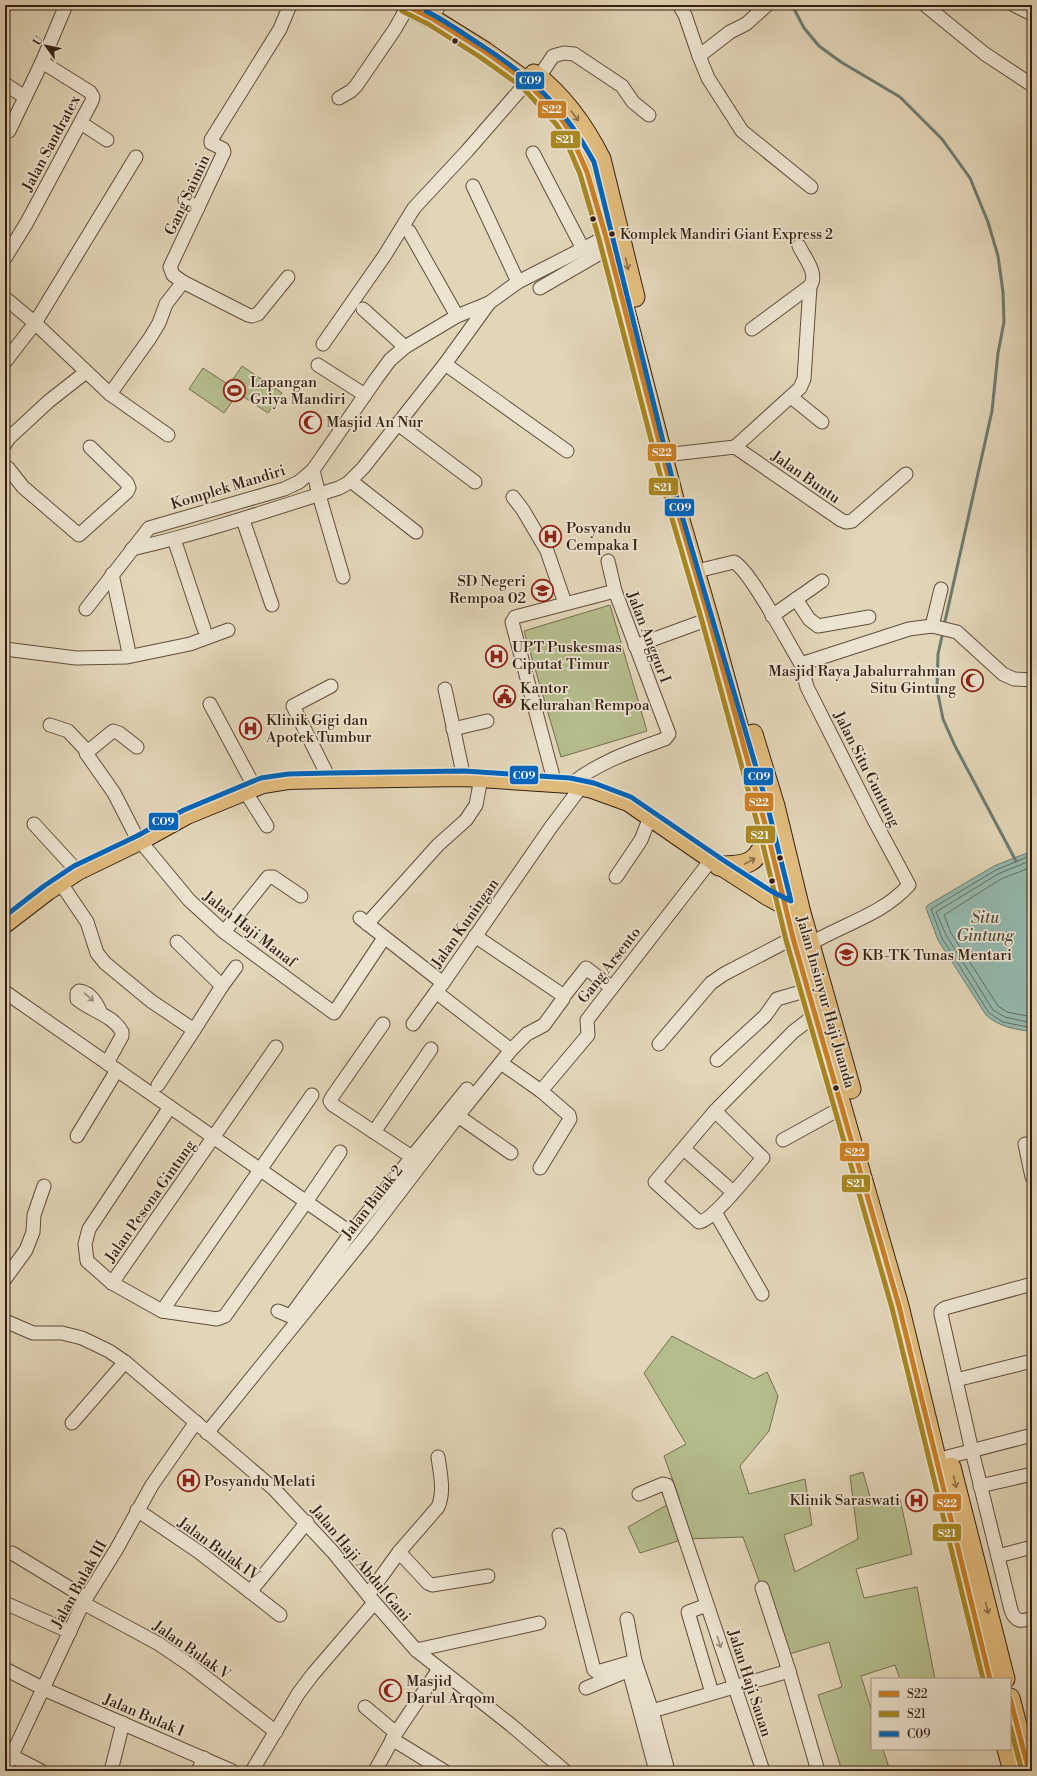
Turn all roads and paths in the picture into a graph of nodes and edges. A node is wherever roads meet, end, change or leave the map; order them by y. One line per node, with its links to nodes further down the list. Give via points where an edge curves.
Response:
1 (290, 5): 26 (street, Gang Saimin, via 280,29 211,140 211,143 224,150)
2 (679, 5): 10 (street)
3 (767, 5): 10 (street, via 746,24 730,32)
4 (925, 5): 14 (street, via 985,54)
5 (1014, 5): 9 (street)
6 (66, 6): 11 (street)
7 (406, 6): 12 (highway, Jalan Insinyur Haji Juanda); 16 (street, via 391,35 356,86)
8 (435, 6): 12 (highway, Jalan Insinyur Haji Juanda, via 506,52)
9 (1032, 14)
10 (699, 56): 24 (street, via 708,78 742,131)
11 (42, 62): 15 (street); 18 (street, Jalan Sandratex, via 92,94 92,102)
12 (533, 80): 17 (street, via 553,56 574,54 622,86 633,102); 28 (highway, Jalan Insinyur Haji Juanda, via 569,131 587,172); 43 (street, via 414,208); 59 (highway, Jalan Insinyur Haji Juanda, one-way to 59, via 564,102 594,144 601,159)
13 (5, 84): 15 (street)
14 (1032, 85)
15 (25, 97): 19 (street)
16 (339, 98)
17 (649, 115)
18 (81, 124): 20 (street); 31 (street, Jalan Sandratex)
19 (9, 131)
20 (107, 140)
21 (533, 153): 30 (street)
22 (136, 157): 41 (street)
23 (473, 186): 34 (street)
24 (811, 187)
25 (185, 200): 26 (street)
26 (198, 208): 33 (street, Gang Saimin, via 170,266 173,276)
27 (409, 230): 40 (street)
28 (608, 243): 30 (street, Komplek Mandiri); 36 (street); 84 (highway, Jalan Insinyur Haji Juanda, via 675,503)
29 (799, 246): 35 (street, via 813,275)
30 (583, 249): 34 (street, Komplek Mandiri)
31 (5, 258)
32 (288, 277): 33 (street, via 258,314 252,316)
33 (183, 282): 49 (street, via 168,300 157,329)
34 (518, 282): 38 (street, Komplek Mandiri)
35 (810, 286): 42 (street); 51 (street, via 804,379 800,388)
36 (540, 288)
37 (5, 298): 41 (street)
38 (490, 303): 40 (street, Komplek Mandiri); 46 (street, Komplek Mandiri)
39 (363, 309): 44 (street)
40 (457, 316): 44 (street, Komplek Mandiri)
41 (35, 323): 45 (street); 48 (street)
42 (752, 329)
43 (323, 344)
44 (405, 347): 50 (street, Komplek Mandiri, via 390,360)
45 (5, 362)
46 (445, 364): 53 (street, Komplek Mandiri); 58 (street)
47 (318, 365): 50 (street)
48 (86, 372): 49 (street); 55 (street, via 49,402)
49 (110, 394): 54 (street)
50 (365, 395): 61 (street, Komplek Mandiri)
51 (791, 397): 52 (street); 57 (street)
52 (822, 422)
53 (398, 424): 63 (street, Komplek Mandiri); 64 (street)
54 (168, 435)
55 (5, 444)
56 (90, 446): 60 (street, via 129,488 79,535 23,487)
57 (735, 448): 59 (street); 62 (street, Jalan Buntu, via 846,522 852,521)
58 (567, 451)
59 (673, 454): 72 (highway, Jalan Insinyur Haji Juanda)
60 (6, 468)
61 (313, 470): 65 (street); 70 (street, Komplek Mandiri, via 284,489 149,528)
62 (906, 474)
63 (351, 481): 65 (street, Komplek Mandiri); 68 (street)
64 (475, 482)
65 (319, 495): 67 (street, Komplek Mandiri); 74 (street)
66 (513, 498): 79 (street, via 547,551)
67 (243, 520): 69 (street, Komplek Mandiri); 80 (street)
68 (416, 532)
69 (174, 540): 70 (street, Komplek Mandiri); 86 (street)
70 (132, 549): 73 (street)
71 (608, 561): 77 (street)
72 (704, 569): 82 (street, Jalan Situ Guntung, via 734,562 738,564); 116 (highway, Jalan Insinyur Haji Juanda, via 775,806)
73 (112, 574): 81 (street); 89 (street)
74 (343, 577)
75 (822, 581): 78 (street)
76 (941, 589): 85 (street)
77 (615, 591): 79 (street, Jalan Anggur I); 88 (street, Jalan Anggur I)
78 (796, 599): 82 (street); 83 (street, via 809,619 818,626)
79 (565, 603): 104 (street, Jalan Anggur I, via 515,617 512,622)
80 (272, 605)
81 (86, 609)
82 (772, 616): 91 (street, Jalan Situ Guntung)
83 (869, 617)
84 (709, 619): 88 (street); 109 (highway, Jalan Insinyur Haji Juanda)
85 (934, 626): 91 (street, via 909,629); 92 (street, via 957,632 1003,674 1014,679)
86 (204, 629)
87 (228, 630): 90 (street, via 190,644 127,656 76,658)
88 (635, 646): 104 (street, Jalan Anggur I, via 668,736 611,759)
89 (128, 648)
90 (5, 649)
91 (800, 664): 121 (street, Jalan Situ Guntung, via 808,687 909,885 900,896 882,908)
92 (1032, 680)
93 (331, 686): 103 (street, via 293,706)
94 (445, 689): 98 (street)
95 (210, 704): 105 (street)
96 (487, 721): 98 (street)
97 (50, 725): 100 (street, Jalan Haji Manaf, via 68,731)
98 (453, 729): 101 (street)
99 (137, 747): 100 (street, via 113,731)
100 (87, 751): 110 (street, Jalan Haji Manaf, via 87,755 114,793)
101 (464, 778): 102 (main road); 103 (main road)
102 (482, 778): 104 (main road); 120 (street, Jalan Kuningan, via 476,805 466,820 364,921)
103 (330, 780): 105 (main road, via 288,781)
104 (569, 785): 106 (main road, via 610,795); 119 (street, Jalan Kuningan)
105 (250, 790): 108 (street); 110 (main road, via 187,816)
106 (650, 817): 111 (main road); 113 (street, via 641,840)
107 (34, 824): 112 (street)
108 (267, 826)
109 (768, 835): 111 (highway, one-way to 109, via 738,866 750,862 762,850); 116 (highway, Jalan Insinyur Haji Juanda)
110 (140, 842): 112 (main road); 118 (street, Jalan Haji Manaf, via 189,900)
111 (715, 863): 116 (main road); 126 (street, Gang Arsento)
112 (78, 872): 114 (main road)
113 (616, 877)
114 (62, 884): 117 (main road); 134 (street, via 87,922 97,953 105,963)
115 (301, 896): 118 (street, via 273,877 268,877)
116 (792, 908): 121 (highway, Jalan Insinyur Haji Juanda)
117 (5, 925)
118 (224, 932): 120 (street, Jalan Haji Manaf, via 334,1013)
119 (475, 936): 125 (street, Jalan Kuningan); 129 (street)
120 (384, 938): 125 (street, Jalan Kuningan)
121 (802, 941): 127 (highway, Jalan Insinyur Haji Juanda); 135 (street, via 724,974 710,983); 183 (highway, Jalan Insinyur Haji Juanda, via 900,1265)
122 (177, 942): 124 (street)
123 (236, 967): 124 (street)
124 (222, 986): 134 (street)
125 (440, 987): 133 (street); 138 (street)
126 (612, 988): 129 (street, Jalan Bulak 2, via 586,968); 144 (street, Gang Arsento, via 587,1020 588,1035)
127 (808, 990): 131 (highway, Jalan Insinyur Haji Juanda); 139 (street, via 777,999 765,1016)
128 (5, 992): 141 (street, Jalan Pesona Gintung)
129 (564, 996): 138 (street, Jalan Bulak 2, via 544,1025 527,1034)
130 (100, 1011): 141 (street, via 122,1032)
131 (815, 1015): 147 (highway, Jalan Insinyur Haji Juanda); 148 (street, via 793,1032)
132 (383, 1024): 150 (street, via 330,1100 333,1105)
133 (413, 1024)
134 (194, 1030): 142 (street)
135 (659, 1044)
136 (276, 1047): 152 (street, Jalan Pesona Gintung)
137 (431, 1049): 150 (street)
138 (511, 1050): 140 (street, Jalan Bulak 2)
139 (717, 1060)
140 (501, 1063): 144 (street); 149 (street, Jalan Bulak 2)
141 (112, 1066): 146 (street, Jalan Pesona Gintung); 151 (street)
142 (158, 1085)
143 (468, 1089): 158 (street)
144 (541, 1091): 159 (street, via 567,1112 570,1119)
145 (312, 1095): 160 (street)
146 (170, 1107): 152 (street, Jalan Pesona Gintung); 168 (street, Jalan Pesona Gintung, via 88,1229 85,1244 87,1261)
147 (843, 1107): 153 (street); 183 (highway, Jalan Insinyur Haji Juanda)
148 (715, 1111): 155 (street); 163 (street, via 763,1158)
149 (458, 1116): 157 (street); 179 (street, Jalan Bulak 2, via 367,1235)
150 (374, 1132): 158 (street)
151 (77, 1136)
152 (214, 1138): 160 (street, Jalan Pesona Gintung); 168 (street, Jalan Pesona Gintung)
153 (783, 1140)
154 (1025, 1144): 161 (street)
155 (684, 1149): 163 (street); 165 (street, via 655,1180 656,1184 699,1222)
156 (340, 1152): 164 (street, Jalan Pesona Gintung)
157 (511, 1153)
158 (412, 1157): 166 (street)
159 (540, 1168)
160 (260, 1170): 164 (street, Jalan Pesona Gintung); 171 (street)
161 (1032, 1177)
162 (44, 1186): 167 (street, via 26,1250)
163 (733, 1192): 165 (street)
164 (306, 1202): 166 (street, Jalan Pesona Gintung); 171 (street, Jalan Pesona Gintung, via 221,1318)
165 (715, 1212): 170 (street)
166 (351, 1233): 172 (street, via 292,1314 290,1316)
167 (5, 1279)
168 (112, 1283): 171 (street, Jalan Pesona Gintung)
169 (1032, 1284): 176 (street, via 941,1311)
170 (762, 1294)
171 (162, 1311)
172 (278, 1311)
173 (5, 1321): 175 (street, Jalan Haji Abdul Gani, via 33,1334 62,1333 82,1338 109,1350)
174 (1032, 1361): 176 (street)
175 (125, 1362): 177 (street, Jalan Haji Abdul Gani); 178 (street)
176 (956, 1380): 181 (street)
177 (196, 1422): 179 (street, Jalan Haji Abdul Gani); 187 (street, Jalan Bulak III)
178 (72, 1423)
179 (207, 1433): 188 (street, Jalan Haji Abdul Gani, via 274,1489)
180 (1032, 1435): 181 (street)
181 (972, 1451): 183 (street); 185 (street)
182 (438, 1457): 191 (street, via 442,1499)
183 (942, 1459): 211 (highway, Jalan Insinyur Haji Juanda); 212 (highway, Jalan Insinyur Haji Juanda, one-way to 212)
184 (1032, 1474): 185 (street)
185 (980, 1486): 193 (street)
186 (639, 1494): 200 (street, Jalan Haji Sauan, via 663,1484 667,1485)
187 (137, 1510): 196 (street, Jalan Bulak IV); 198 (street, Jalan Bulak III)
188 (307, 1522): 196 (street); 197 (street, Jalan Haji Abdul Gani)
189 (559, 1535): 207 (street, via 594,1670 597,1672)
190 (1032, 1547): 193 (street)
191 (399, 1552): 194 (street, via 432,1585); 197 (street)
192 (12, 1553): 198 (street, Jalan Bulak V)
193 (998, 1556): 202 (street, via 1014,1618 1022,1622)
194 (488, 1576)
195 (762, 1588): 210 (street)
196 (250, 1592): 201 (street, Jalan Bulak IV)
197 (371, 1599): 206 (street, Jalan Haji Abdul Gani); 221 (street, via 298,1694)
198 (85, 1601): 205 (street, Jalan Bulak III); 221 (street, Jalan Bulak V, via 190,1665)
199 (5, 1603): 205 (street)
200 (707, 1605): 213 (street, Jalan Haji Sauan, one-way to 213); 216 (street, via 688,1612)
201 (280, 1615)
202 (1032, 1618)
203 (627, 1619): 207 (street)
204 (539, 1623): 206 (street)
205 (70, 1632): 215 (street, Jalan Bulak III)
206 (416, 1650): 208 (street, Jalan Haji Abdul Gani)
207 (635, 1661): 219 (street)
208 (439, 1669): 222 (street); 234 (street, Jalan Haji Abdul Gani, via 512,1725)
209 (5, 1670): 215 (street, Jalan Bulak I)
210 (789, 1671): 213 (street); 238 (street)
211 (990, 1678)
212 (1005, 1678)
213 (734, 1687): 216 (street); 237 (street, Jalan Haji Sauan)
214 (586, 1688): 235 (street, via 628,1671)
215 (43, 1689): 220 (street, Jalan Bulak I); 224 (street, Jalan Bulak III)
216 (712, 1693): 219 (street)
217 (1011, 1702): 240 (highway)
218 (365, 1707): 222 (street)
219 (652, 1711): 236 (street)
220 (123, 1723): 225 (street, Jalan Bulak I); 228 (street)
221 (276, 1732): 231 (street)
222 (394, 1736): 232 (street); 233 (street)
223 (1007, 1750): 239 (highway)
224 (12, 1756): 226 (street, Jalan Bulak III); 227 (street)
225 (204, 1758): 229 (street); 230 (street, Jalan Bulak I)
226 (5, 1770)
227 (41, 1771)
228 (111, 1771)
229 (198, 1771)
230 (232, 1771)
231 (252, 1771)
232 (374, 1771)
233 (444, 1771)
234 (565, 1771)
235 (656, 1771)
236 (668, 1771)
237 (763, 1771)
238 (818, 1771)
239 (1013, 1771)
240 (1029, 1771)

